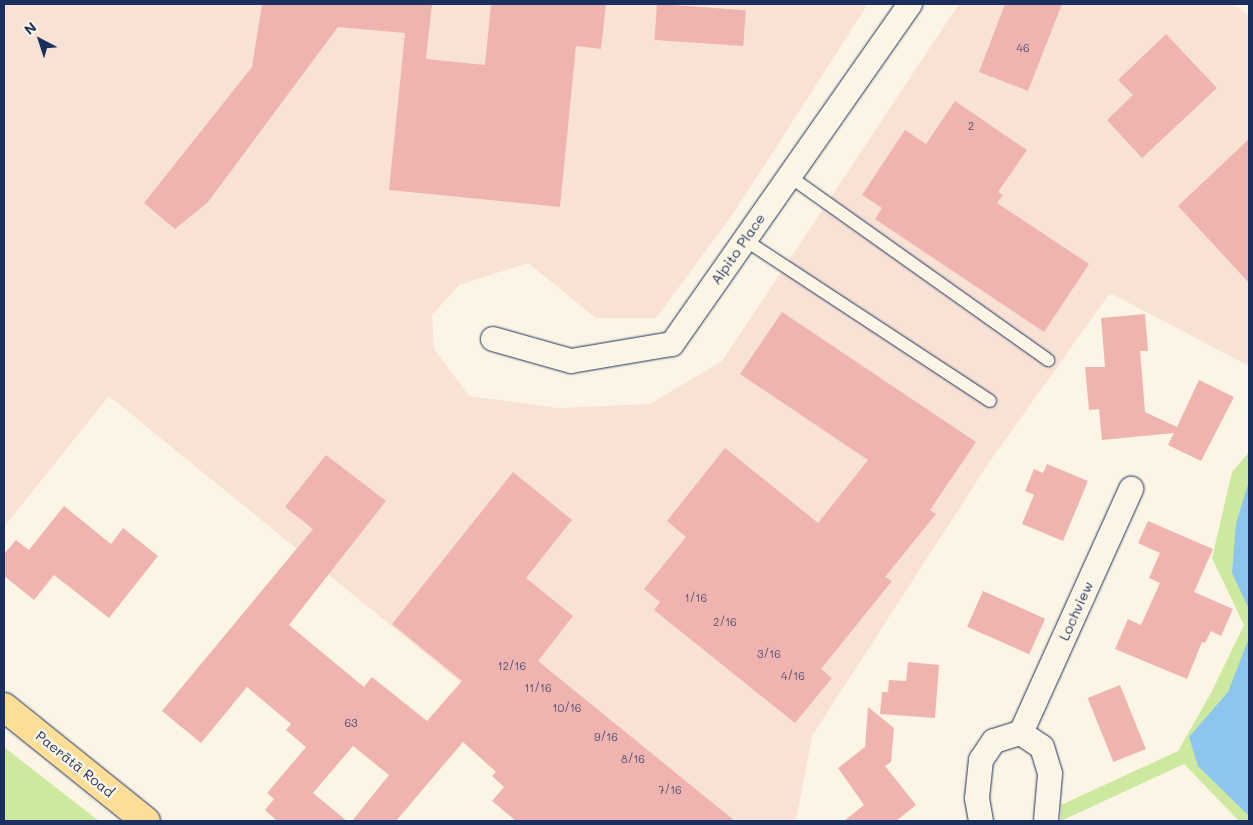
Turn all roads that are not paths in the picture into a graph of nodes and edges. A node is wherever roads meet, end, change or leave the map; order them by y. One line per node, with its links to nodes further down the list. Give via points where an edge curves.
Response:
1 (910, 4): 2 (street, Alpito Place)
2 (789, 176): 3 (street, Alpito Place); 5 (lane)
3 (745, 240): 4 (street, Alpito Place, via 672,344 571,361); 6 (lane)
4 (493, 339)
5 (1048, 360)
6 (990, 400)
7 (1132, 489): 9 (street, Lochview)
8 (4, 706): 10 (main road, Paerātā Road)
9 (1021, 733): 11 (street, via 994,741 981,760 977,798); 12 (street, via 1042,747 1050,774)
10 (146, 821)
11 (981, 821)
12 (1046, 821)

